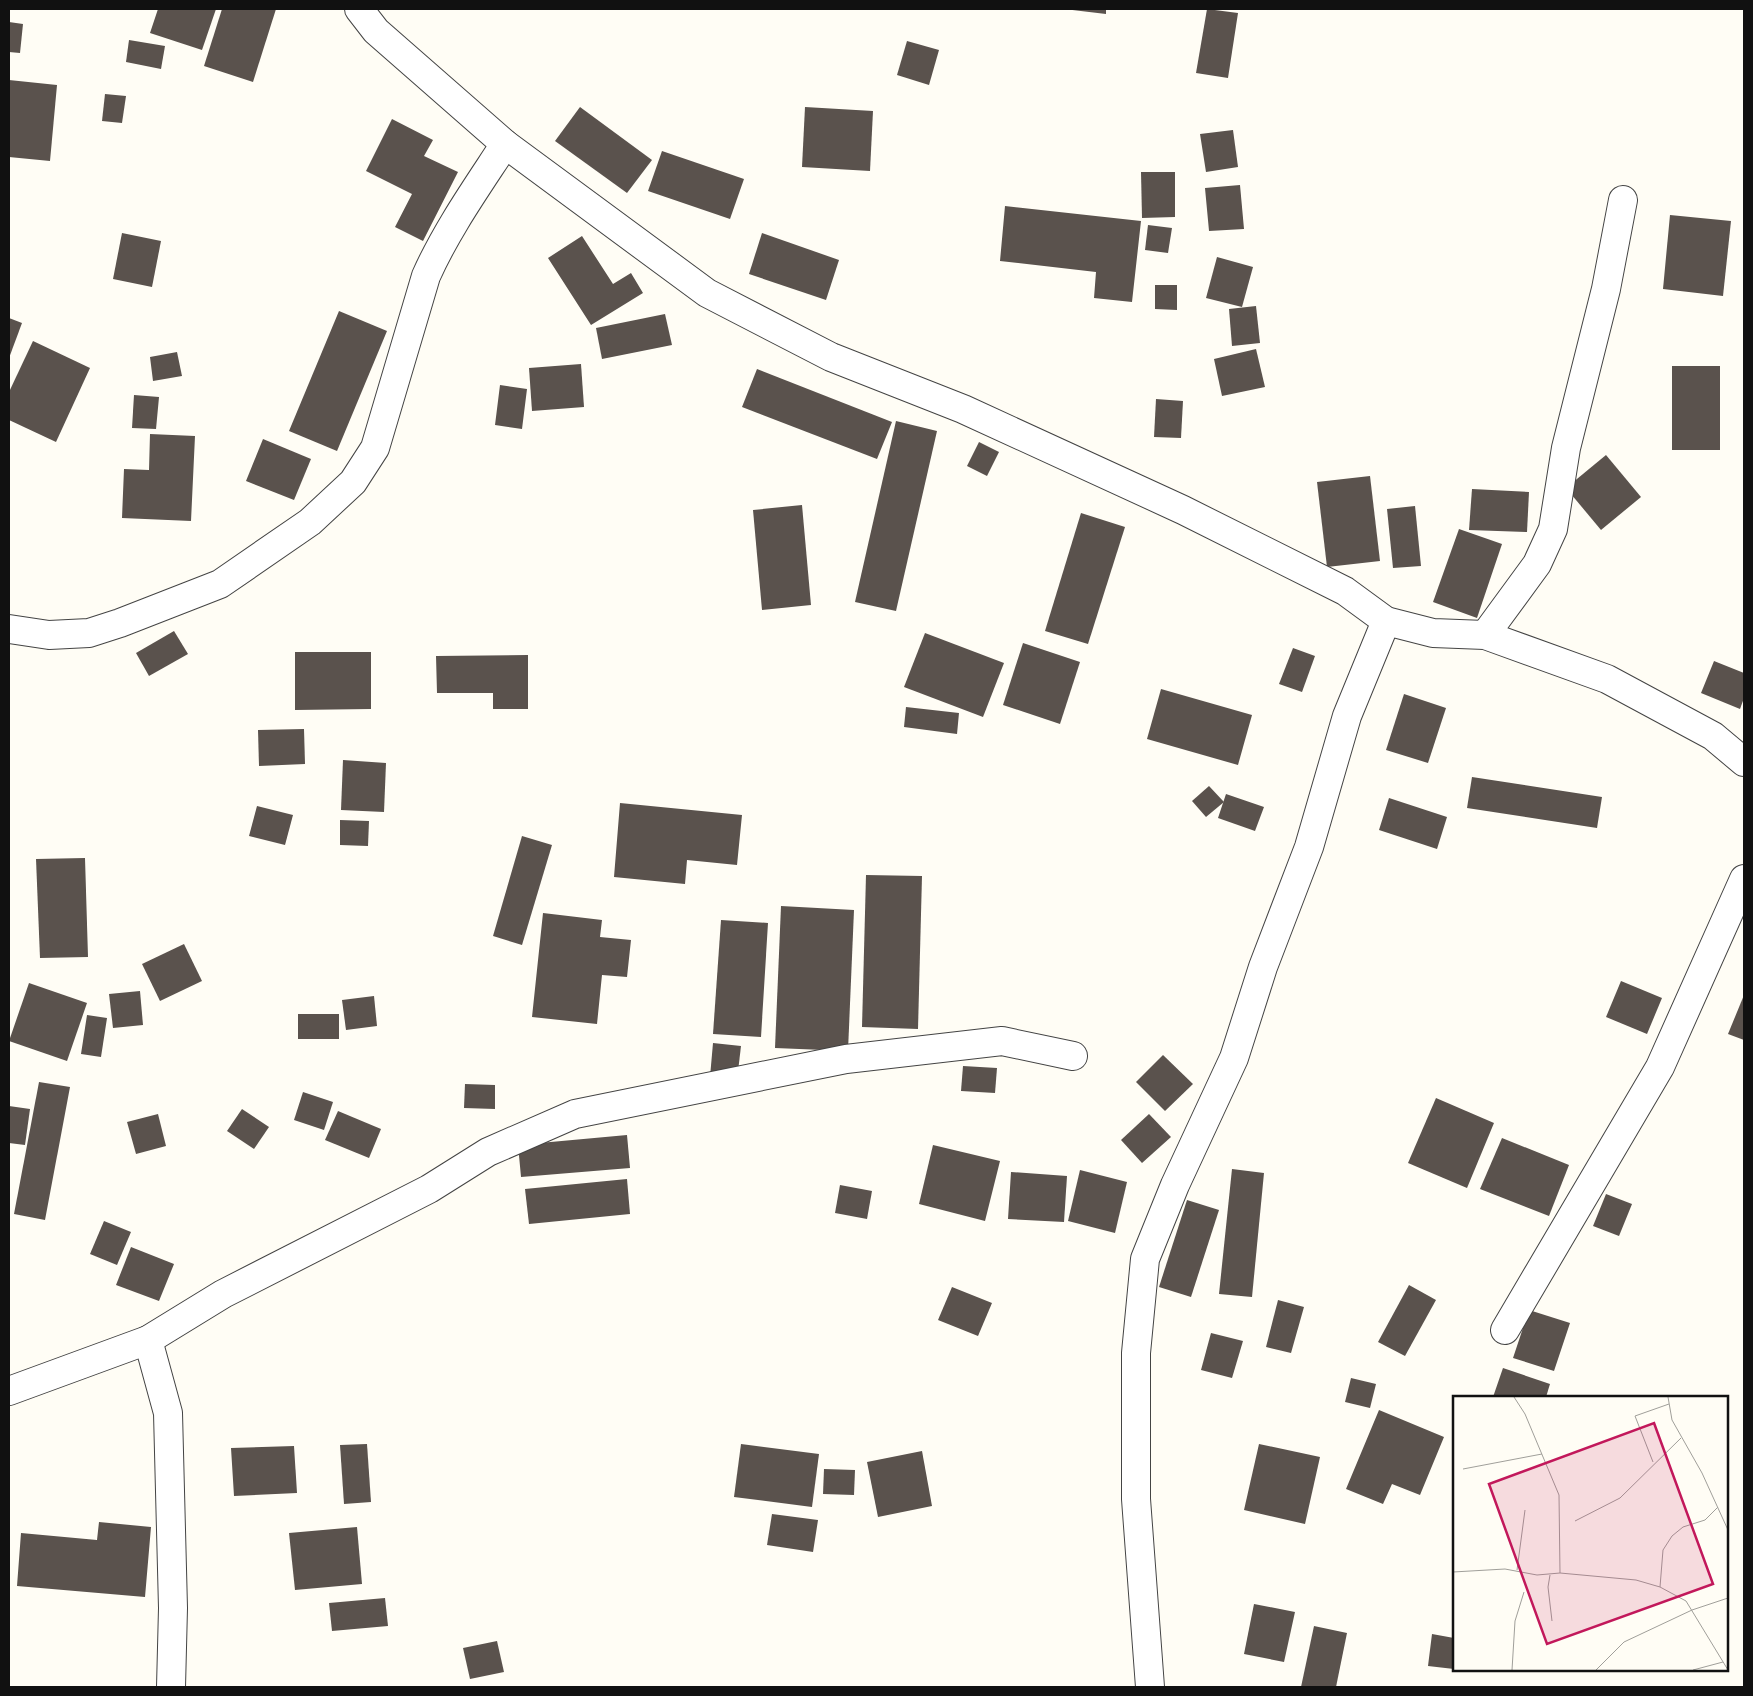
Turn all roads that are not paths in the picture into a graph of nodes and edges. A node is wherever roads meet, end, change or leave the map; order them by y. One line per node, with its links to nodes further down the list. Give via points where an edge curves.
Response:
1 (359, 9): 2 (street, via 376,31)
2 (506, 144): 4 (street, via 707,293 831,358 963,409 1183,510 1345,591); 5 (street, via 435,256 426,276 375,448 353,482 310,522 220,584 89,633 49,635)
3 (1623, 200): 6 (street, via 1606,289 1566,448 1553,528 1537,564)
4 (1386, 621): 6 (street, via 1433,633); 14 (street, via 1347,716 1309,846 1263,967 1234,1058 1175,1185 1145,1259 1136,1353 1136,1500)
5 (9, 629)
6 (1485, 635): 7 (street, via 1606,679 1713,736)
7 (1744, 762)
8 (1744, 879): 10 (street, via 1660,1067)
9 (1073, 1056): 11 (street, via 1002,1041 846,1059 576,1114 488,1152 429,1189 224,1294)
10 (1505, 1330)
11 (148, 1340): 12 (street); 13 (street, via 168,1413 173,1608)
12 (9, 1392)
13 (171, 1687)
14 (1150, 1687)

